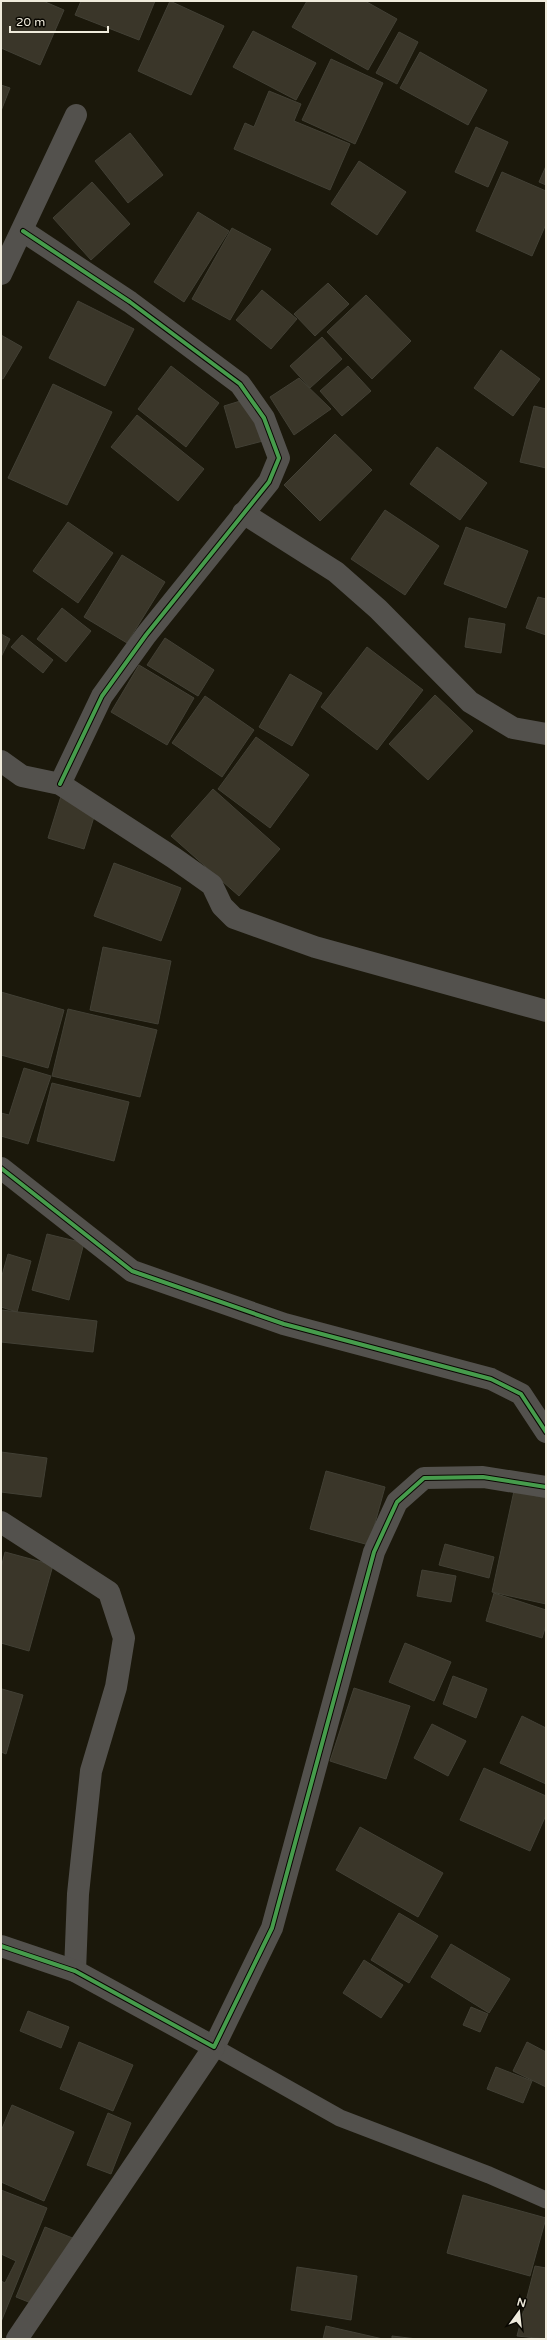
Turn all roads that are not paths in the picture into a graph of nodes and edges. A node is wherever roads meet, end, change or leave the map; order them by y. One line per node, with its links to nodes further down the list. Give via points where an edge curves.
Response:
1 (76, 115): 2 (street)
2 (23, 231): 3 (street); 4 (street, via 130,302 240,384 264,418 279,458 269,482)
3 (1, 274)
4 (243, 513): 5 (street, via 336,572 378,609 470,702 513,728); 7 (street, via 146,635 102,696)
5 (546, 734)
6 (1, 760): 7 (street, via 22,776)
7 (60, 784): 8 (street, via 212,885 222,906 234,918 315,947)
8 (546, 1010)
9 (1, 1168): 10 (street, via 132,1271 284,1324 491,1379 520,1394)
10 (546, 1432)
11 (546, 1487): 15 (street, via 483,1477 424,1478 396,1502 374,1552 272,1928)
12 (1, 1522): 14 (street, via 109,1592 124,1638 116,1687 91,1772 78,1894)
13 (1, 1946): 14 (street)
14 (75, 1971): 15 (street)
15 (214, 2046): 16 (lane, via 340,2118 489,2175); 17 (street)
16 (546, 2200)
17 (17, 2339)

